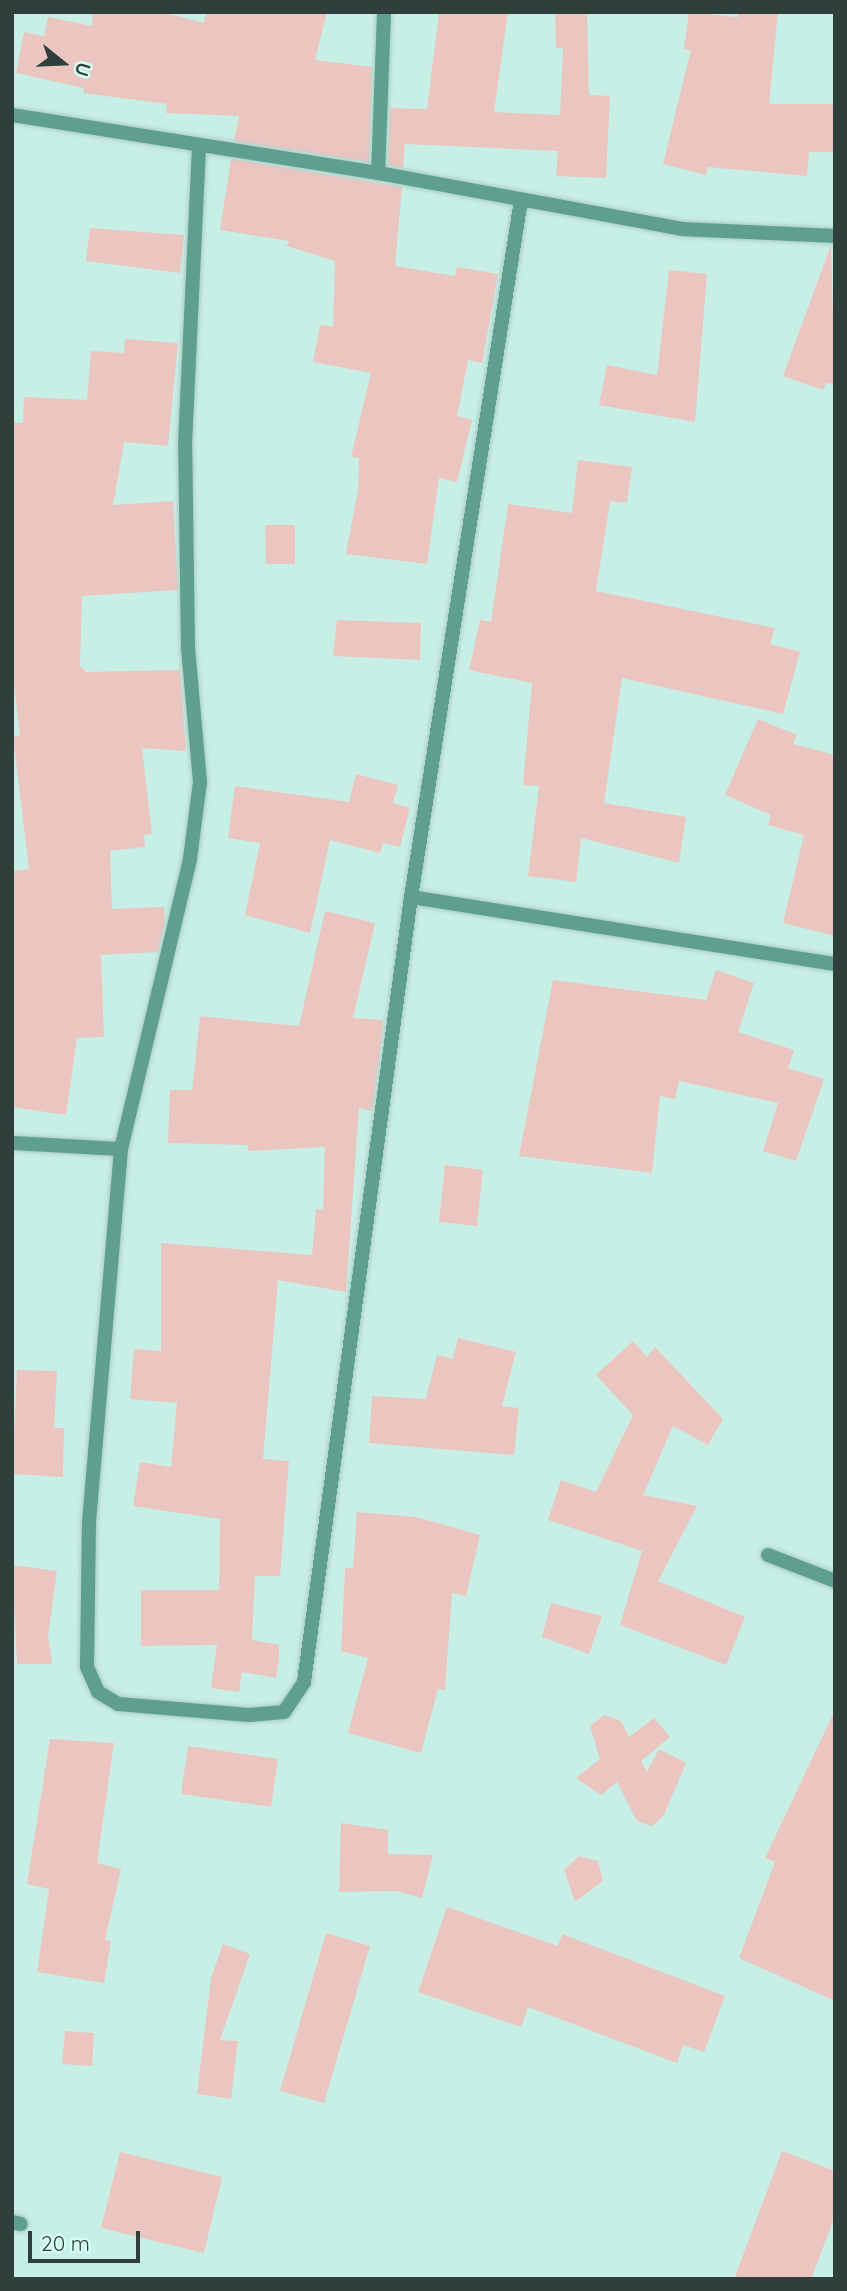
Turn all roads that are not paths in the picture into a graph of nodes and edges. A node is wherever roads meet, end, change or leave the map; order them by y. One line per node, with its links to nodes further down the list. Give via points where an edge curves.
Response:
1 (384, 12): 4 (street)
2 (12, 115): 3 (street)
3 (199, 146): 4 (street); 10 (street, via 185,521 200,782 190,859)
4 (378, 173): 5 (street)
5 (521, 200): 6 (street, via 682,229); 7 (street)
6 (835, 236)
7 (411, 897): 8 (street); 10 (street, via 304,1682 284,1712 248,1716 118,1704 98,1692 88,1667 89,1522)
8 (835, 964)
9 (12, 1143): 10 (street)
10 (121, 1149)
11 (768, 1555): 12 (street)
12 (835, 1581)

